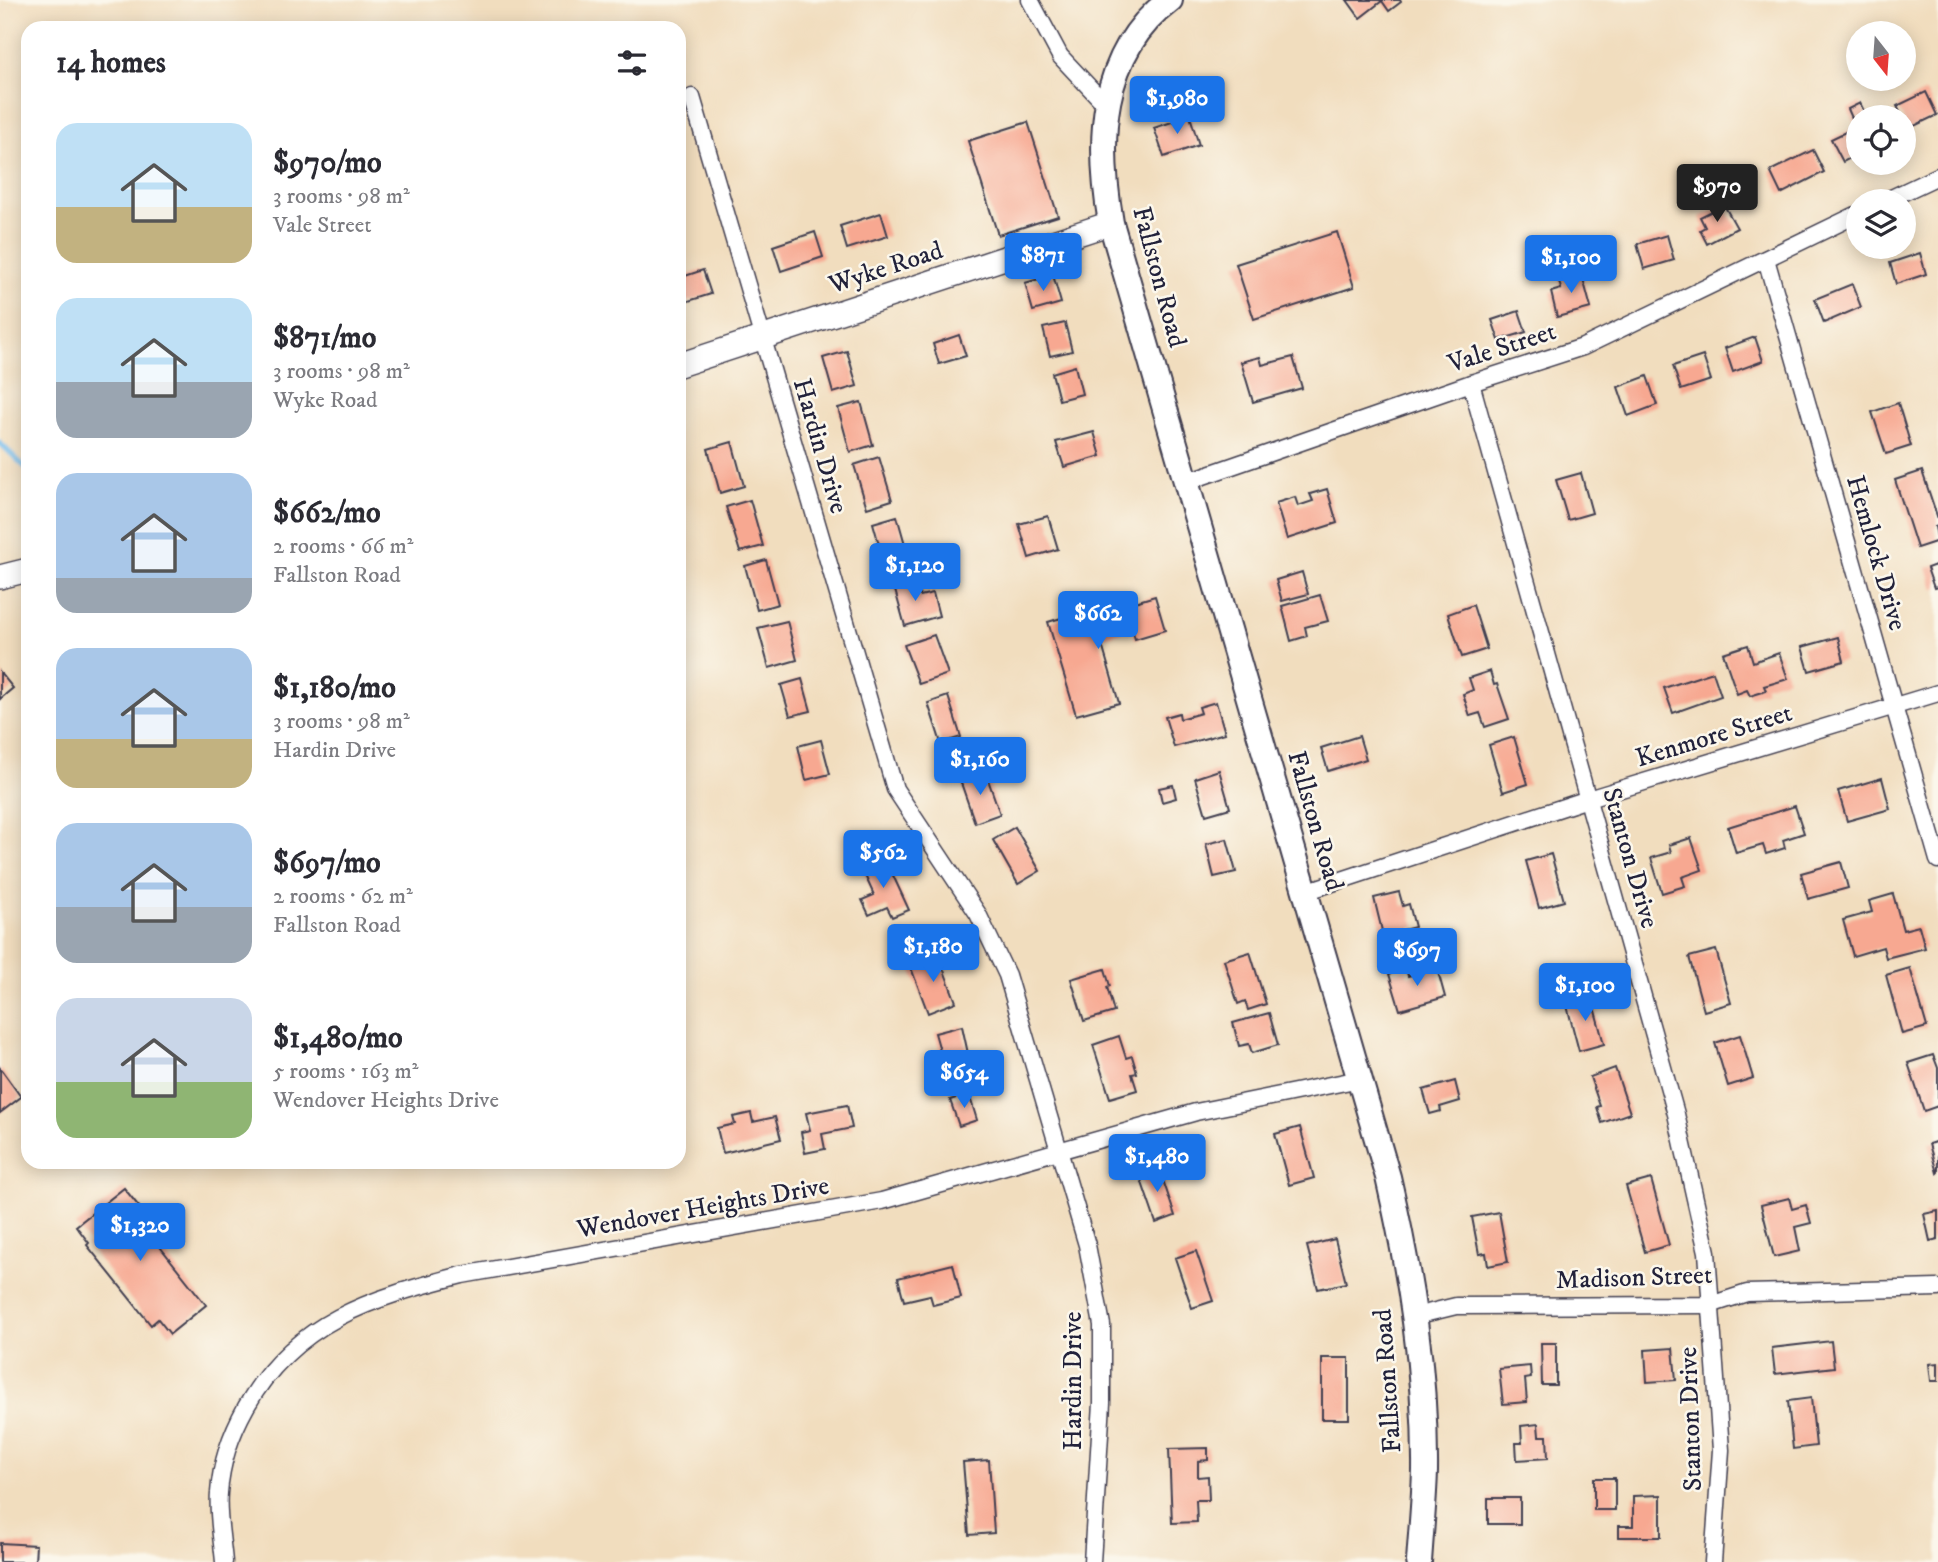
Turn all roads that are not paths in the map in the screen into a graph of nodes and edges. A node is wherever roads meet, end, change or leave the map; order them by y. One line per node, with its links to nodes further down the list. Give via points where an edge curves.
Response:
1 (1030, 0): 4 (street, via 1060,56)
2 (1170, 0): 4 (main road, Fallston Road, via 1149,18 1124,51)
3 (692, 97): 10 (street, Hardin Drive)
4 (1106, 105): 8 (main road, Fallston Road, via 1103,167)
5 (1938, 176): 6 (street)
6 (1910, 189)
7 (1846, 220): 9 (street, Vale Street)
8 (1111, 223): 10 (main road, Wyke Road); 13 (main road, Fallston Road)
9 (1766, 259): 12 (street, Vale Street, via 1583,347); 17 (street, Hemlock Drive)
10 (763, 338): 11 (main road, Wyke Road); 22 (street, Hardin Drive, via 895,789 978,914 1007,975)
11 (686, 363)
12 (1471, 383): 13 (street, Vale Street); 18 (street, Stanton Drive)
13 (1186, 482): 20 (main road, Fallston Road)
14 (21, 572): 15 (main road)
15 (0, 576)
16 (1938, 693): 17 (street, Kenmore Street)
17 (1894, 707): 18 (street, Kenmore Street); 19 (street, Hemlock Drive)
18 (1588, 799): 20 (street, Kenmore Street); 24 (street, Stanton Drive, via 1676,1114 1709,1259)
19 (1938, 860)
20 (1305, 892): 21 (main road, Fallston Road)
21 (1360, 1079): 22 (street, Wendover Heights Drive, via 1196,1112); 25 (main road, Fallston Road, via 1388,1177)
22 (1058, 1151): 26 (street, Wendover Heights Drive, via 882,1201 462,1275 354,1309 321,1326 273,1366 239,1420 219,1494); 27 (street, Hardin Drive, via 1087,1245 1102,1325)
23 (1938, 1288): 24 (street, Madison Street, via 1746,1293)
24 (1710, 1305): 25 (street, Madison Street, via 1456,1307); 29 (street, Stanton Drive, via 1721,1450)
25 (1415, 1316): 28 (main road, Fallston Road, via 1425,1469)
26 (224, 1562)
27 (1092, 1562)
28 (1419, 1562)
29 (1713, 1562)

